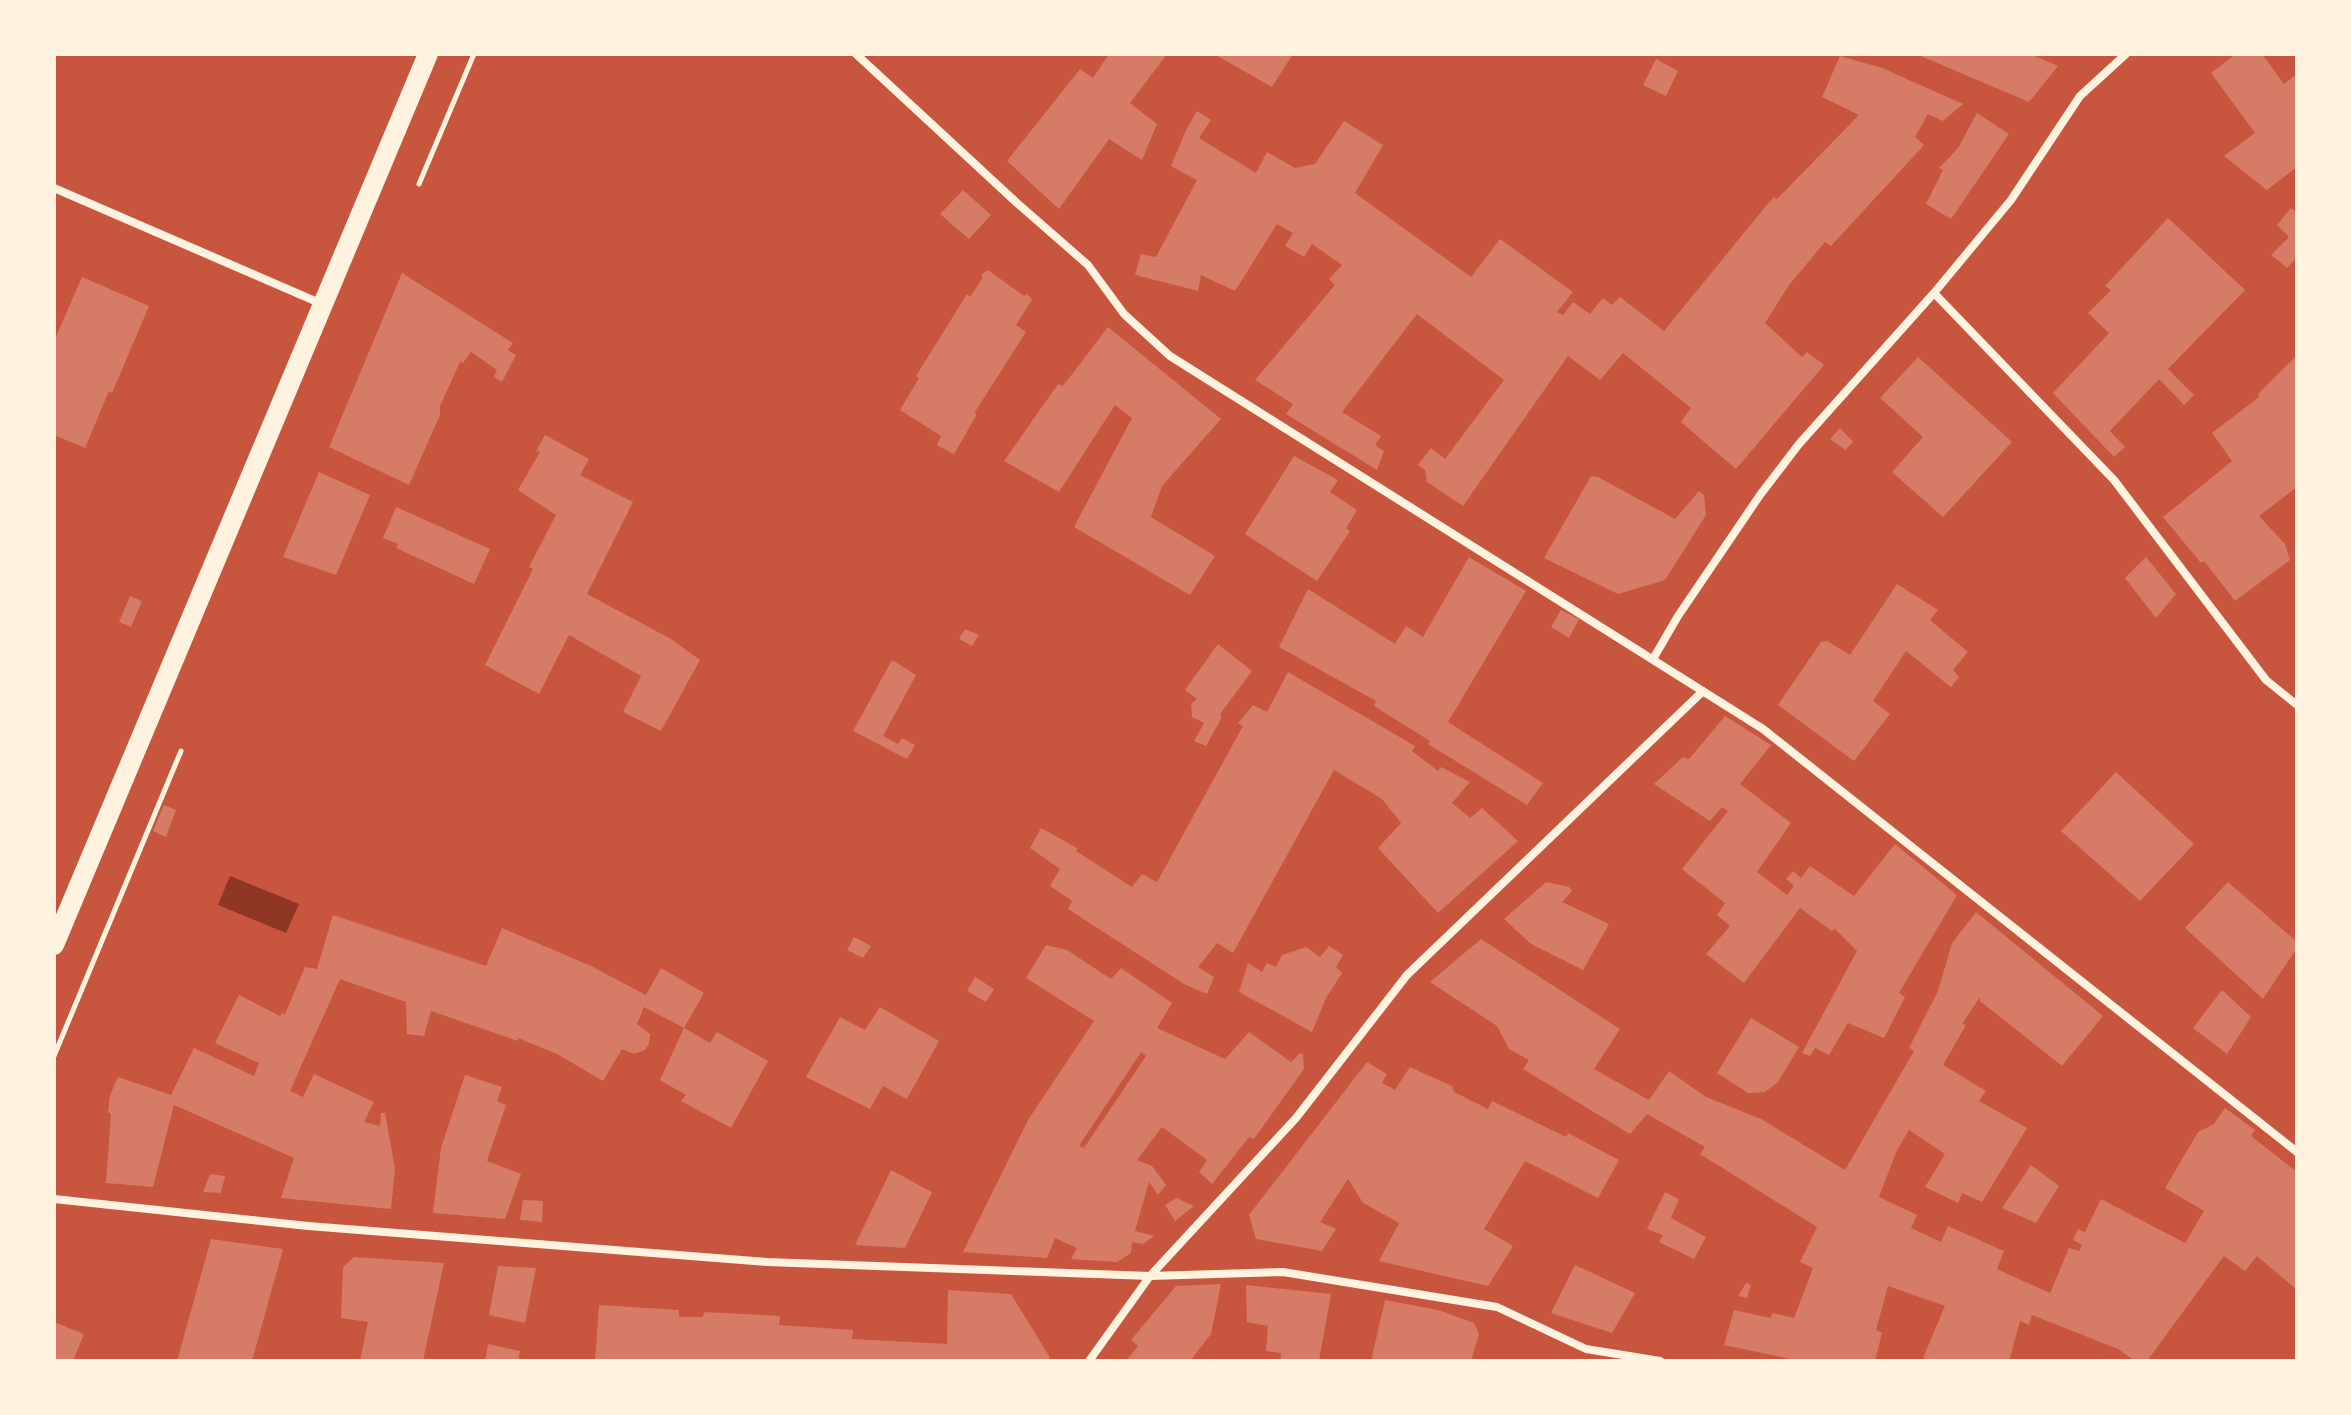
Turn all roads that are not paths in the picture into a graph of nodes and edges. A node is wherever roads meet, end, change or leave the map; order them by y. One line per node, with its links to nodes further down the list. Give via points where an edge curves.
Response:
1 (428, 54): 6 (main road)
2 (856, 54): 7 (street, via 1088,265 1124,314 1170,356)
3 (2126, 54): 5 (street, via 2080,96 2011,200)
4 (54, 188): 6 (street)
5 (1934, 293): 7 (street, via 1799,444); 9 (street, via 2114,480 2266,680)
6 (323, 304): 10 (main road)
7 (1653, 659): 8 (street)
8 (1703, 691): 11 (street, via 1763,729); 13 (street, via 1407,975 1296,1118)
9 (2297, 705)
10 (54, 945)
11 (2297, 1152)
12 (54, 1199): 13 (street, via 308,1226 767,1262)
13 (1150, 1276): 14 (street); 15 (street, via 1283,1272 1497,1307 1586,1349)
14 (1089, 1361)
15 (1660, 1361)

